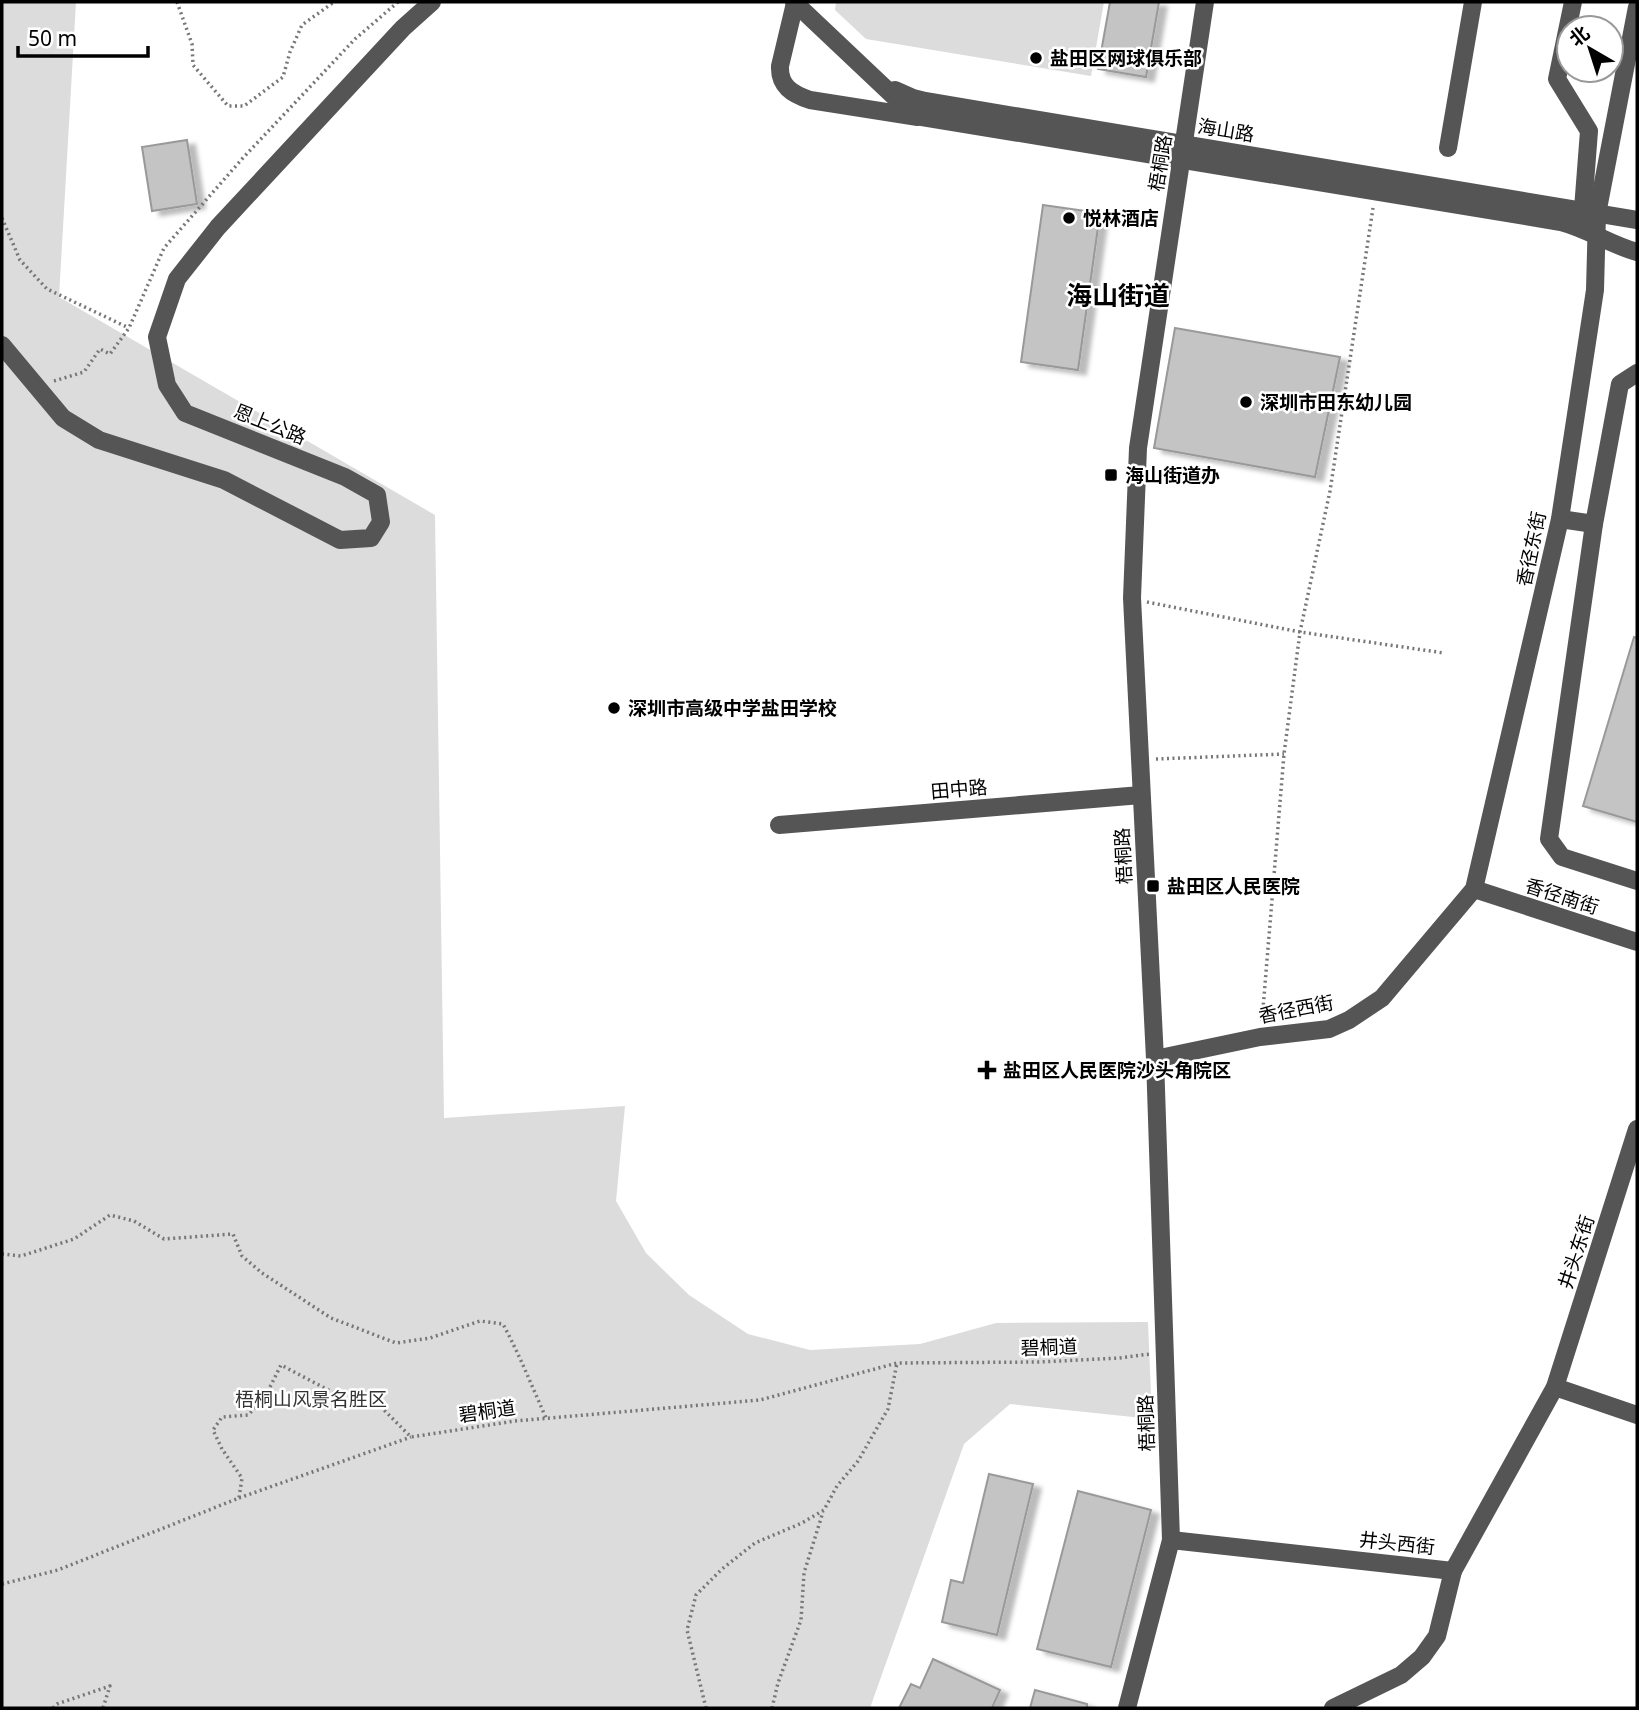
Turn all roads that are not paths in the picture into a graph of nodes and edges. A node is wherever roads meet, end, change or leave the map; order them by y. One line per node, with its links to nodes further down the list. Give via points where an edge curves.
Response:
1 (432, 2): 14 (street, 恩上公路, via 402,28 218,227 177,279 157,337 167,385 185,413 345,477 377,495 381,522 371,538 340,540 224,480 99,440 63,418)
2 (794, 2): 7 (street); 8 (street, 海山路, via 780,66 787,88 810,100)
3 (1205, 2): 10 (street, 梧桐路)
4 (1473, 2): 9 (street)
5 (1573, 2): 12 (street, via 1557,79 1589,131)
6 (1637, 6): 12 (street)
7 (858, 64): 8 (street, 海山路); 10 (street, 海山路, via 913,98)
8 (922, 117): 10 (street, 海山路)
9 (1448, 148)
10 (1183, 152): 12 (street, 海山路); 12 (street, 海山路, via 1375,192 1561,222); 18 (street, 梧桐路, via 1138,447 1132,598)
11 (1637, 220): 12 (street, 海山路)
12 (1590, 222): 13 (street, 海山路); 16 (street, 香径东街, via 1595,290)
13 (1637, 252)
14 (2, 345)
15 (1637, 373): 17 (street, via 1620,384)
16 (1560, 519): 17 (street); 21 (street, 香径东街)
17 (1594, 524): 20 (street, via 1549,839 1562,857)
18 (1141, 795): 19 (street, 田中路); 23 (street, 梧桐路)
19 (779, 825)
20 (1636, 878)
21 (1474, 889): 22 (street, 香径南街); 23 (street, 香径西街, via 1382,998 1349,1020 1329,1028)
22 (1637, 942)
23 (1155, 1059): 27 (street, 梧桐路)
24 (1637, 1129): 25 (street, 井头东街)
25 (1555, 1387): 26 (street); 28 (street, 井头西街)
26 (1637, 1415)
27 (1171, 1540): 28 (street, 井头西街); 29 (street, 梧桐路)
28 (1453, 1571): 30 (street, via 1437,1636 1422,1657 1401,1675)
29 (1127, 1708)
30 (1334, 1708)

